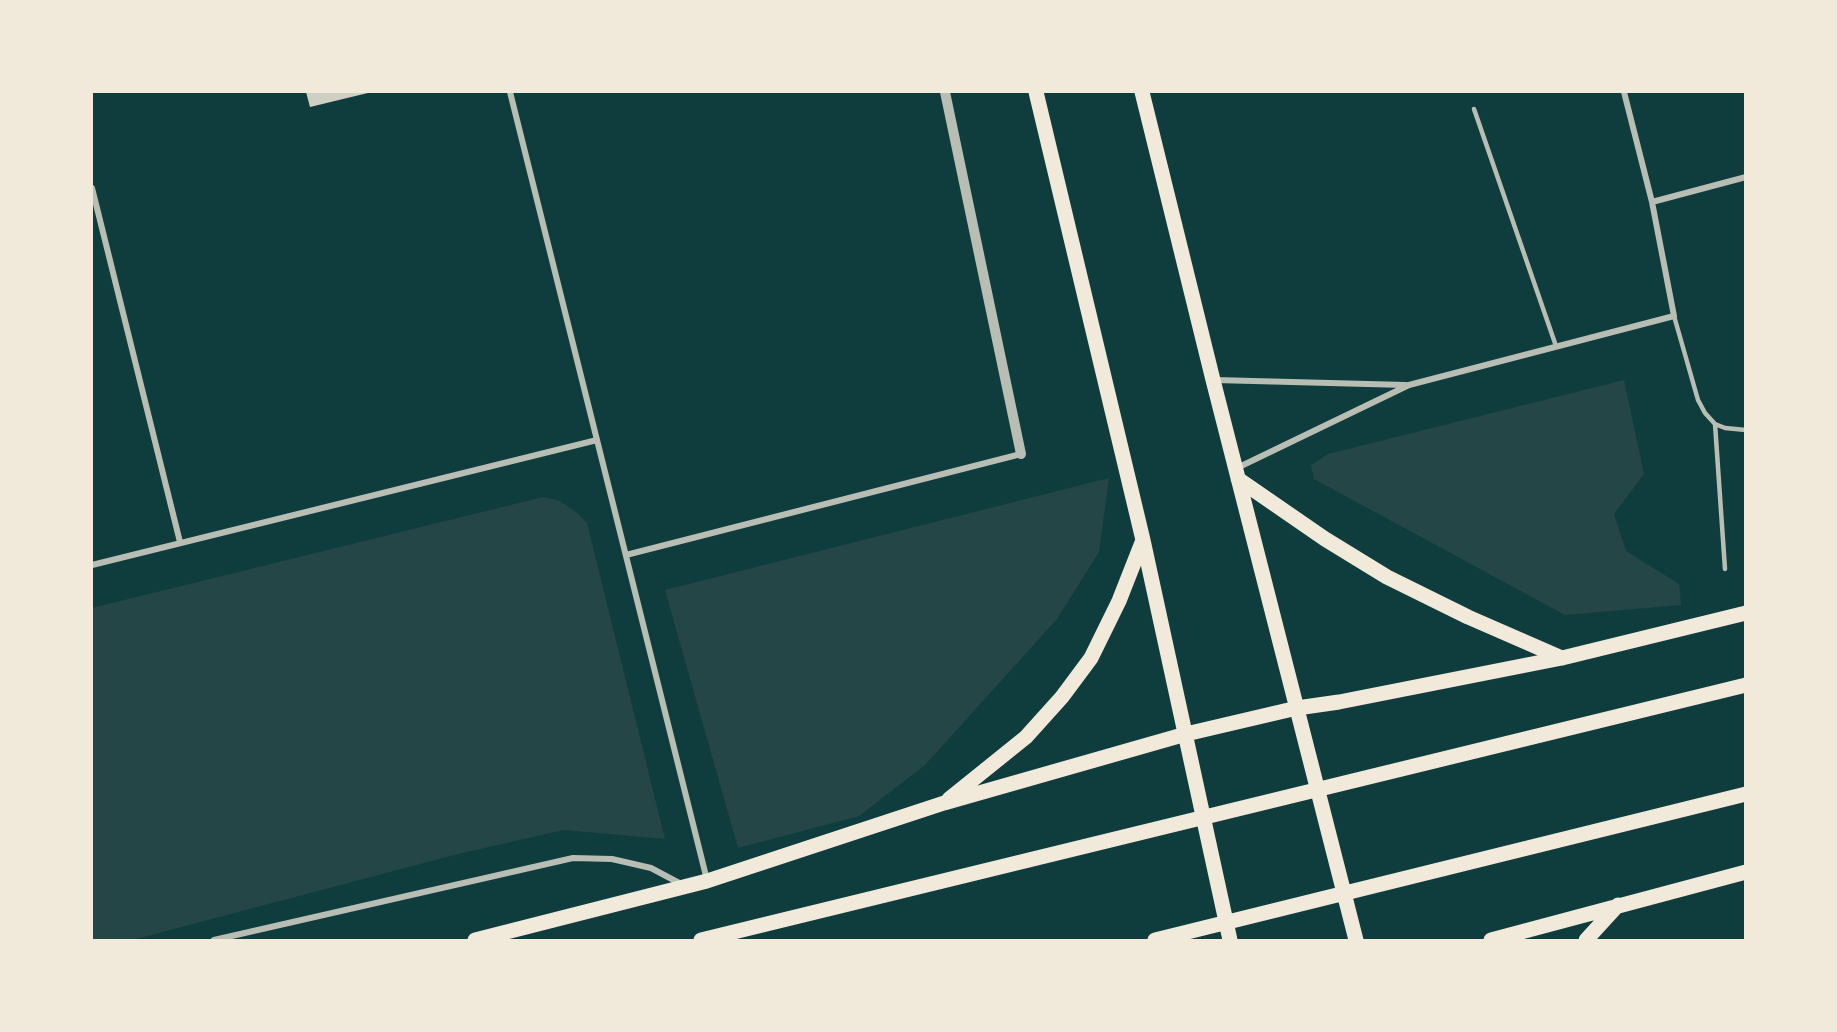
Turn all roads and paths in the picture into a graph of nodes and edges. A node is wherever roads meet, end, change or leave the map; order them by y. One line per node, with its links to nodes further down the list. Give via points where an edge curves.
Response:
1 (510, 92): 16 (street)
2 (945, 92): 17 (street)
3 (1036, 92): 19 (main road)
4 (1142, 92): 12 (main road)
5 (1624, 92): 9 (street)
6 (1474, 109): 11 (lane)
7 (1746, 177): 9 (street)
8 (92, 188): 20 (street)
9 (1652, 202): 10 (street)
10 (1674, 316): 11 (street); 14 (lane, via 1698,400)
11 (1556, 346): 13 (street)
12 (1213, 380): 13 (street); 18 (main road)
13 (1409, 385): 18 (street)
14 (1715, 424): 15 (lane); 23 (lane)
15 (1746, 430)
16 (597, 440): 20 (street); 21 (street)
17 (1021, 454): 21 (street)
18 (1237, 474): 25 (main road, via 1325,539 1387,578); 27 (main road)
19 (1143, 540): 28 (main road, via 1174,694); 30 (main road, via 1091,658 1062,697 1026,737)
20 (180, 542): 22 (street)
21 (626, 555): 32 (street)
22 (92, 565)
23 (1725, 569)
24 (1746, 613): 25 (main road)
25 (1562, 658): 27 (main road)
26 (1746, 685): 37 (main road)
27 (1297, 708): 28 (main road); 40 (main road)
28 (1186, 734): 30 (main road); 39 (main road)
29 (1746, 794): 38 (main road)
30 (944, 803): 32 (main road)
31 (1746, 872): 34 (main road)
32 (707, 880): 33 (main road)
33 (686, 886): 35 (street, via 651,868 612,859 573,858); 36 (main road)
34 (1618, 904): 41 (main road); 42 (main road)
35 (214, 940)
36 (474, 940)
37 (700, 940)
38 (1155, 940)
39 (1230, 940)
40 (1356, 940)
41 (1491, 940)
42 (1586, 940)

